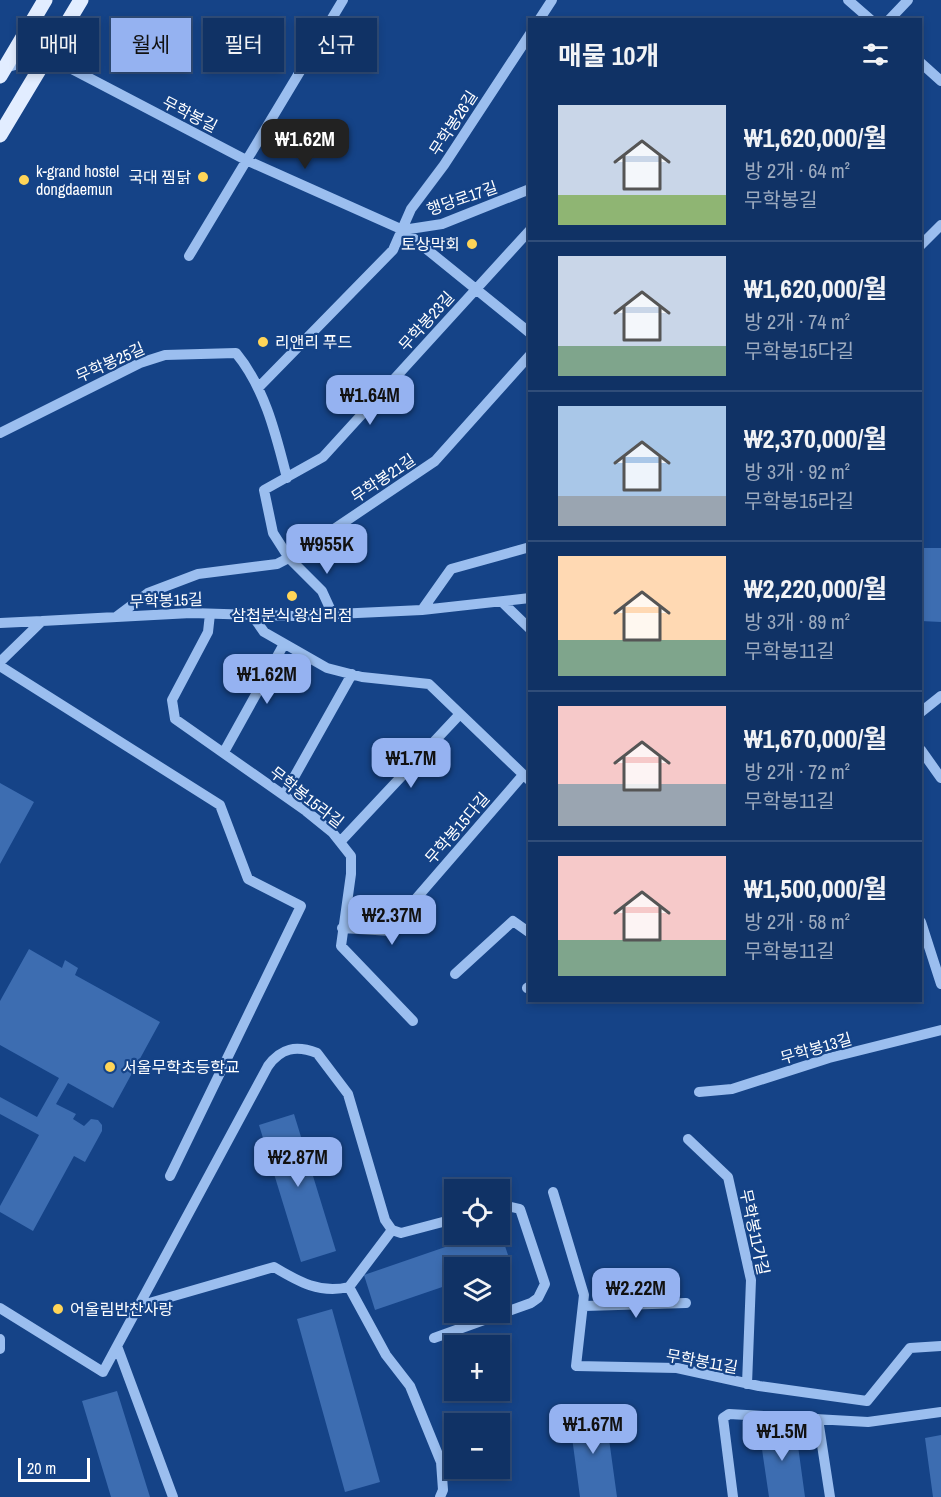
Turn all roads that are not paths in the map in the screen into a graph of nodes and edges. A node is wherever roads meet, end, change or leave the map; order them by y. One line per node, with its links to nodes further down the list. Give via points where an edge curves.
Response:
1 (45, 0): 14 (main road)
2 (81, 0): 7 (main road)
3 (343, 0): 19 (street)
4 (552, 0): 8 (street)
5 (848, 0): 9 (street)
6 (908, 0): 10 (street)
7 (70, 18)
8 (540, 18)
9 (869, 18)
10 (891, 18)
11 (528, 37): 22 (street, 무학봉26길, via 411,209)
12 (922, 64): 17 (street)
13 (18, 66): 14 (street)
14 (1, 72)
15 (37, 72): 18 (main road)
16 (78, 72): 19 (street, 무학봉길)
17 (941, 81)
18 (0, 135)
19 (246, 160): 22 (street, 무학봉길); 25 (street)
20 (528, 190): 22 (street, 행당로17길, via 442,224)
21 (941, 225): 24 (street)
22 (403, 230): 26 (street, 무학봉길); 29 (street, via 393,250 371,275)
23 (528, 232): 26 (street)
24 (922, 244)
25 (189, 256)
26 (477, 287): 27 (street, 무학봉길); 31 (street, 무학봉23길, via 323,457)
27 (528, 331)
28 (528, 357): 33 (street, 무학봉21길, via 435,461)
29 (258, 388): 30 (street, 무학봉25길, via 252,372 236,353 165,355 140,363); 31 (street, 무학봉25길)
30 (0, 433)
31 (287, 478): 33 (street, 무학봉23길, via 264,490 273,533)
32 (528, 548): 36 (street, via 451,569)
33 (289, 558): 39 (street, via 322,591); 40 (street, 무학봉21길, via 277,564 198,574 148,593)
34 (528, 598): 35 (street, 무학봉15길)
35 (502, 602): 36 (street, 무학봉15길); 43 (street)
36 (422, 610): 39 (street, 무학봉15길)
37 (210, 614): 38 (street, 무학봉15길); 40 (street, 무학봉15길); 51 (street, 무학봉15라길, via 208,632 172,700 175,719)
38 (252, 615): 39 (street, 무학봉15길); 44 (street, 무학봉15다길, via 264,632)
39 (333, 615)
40 (116, 617): 41 (street, 무학봉15길)
41 (42, 621): 42 (street, 무학봉15길); 45 (street)
42 (0, 623)
43 (528, 628)
44 (284, 644): 46 (street, 무학봉15다길, via 327,668); 51 (street)
45 (0, 664): 65 (street, via 220,805 248,879 301,906)
46 (352, 674): 49 (street, 무학봉15다길, via 429,684); 54 (street)
47 (941, 696): 48 (street)
48 (922, 711)
49 (460, 714): 52 (street, 무학봉15다길); 55 (street)
50 (922, 751): 53 (street)
51 (224, 752): 54 (street, 무학봉15라길)
52 (526, 778): 57 (street, 무학봉15다길, via 414,901 392,932)
53 (941, 778)
54 (284, 795): 55 (street, 무학봉15라길)
55 (340, 842): 57 (street, 무학봉15라길, via 351,856)
56 (922, 925): 60 (street)
57 (342, 928): 61 (street, 무학봉15라길, via 340,946)
58 (528, 932): 59 (street, via 513,921)
59 (455, 975)
60 (941, 984)
61 (414, 1021)
62 (941, 1030): 63 (street, 무학봉13길, via 829,1058 732,1089)
63 (699, 1092)
64 (688, 1139): 80 (street, 무학봉11가길, via 728,1177 751,1280)
65 (170, 1176)
66 (553, 1192): 73 (street, 무학봉11길)
67 (510, 1207): 75 (street, via 520,1209 545,1284 543,1290 531,1303)
68 (444, 1222): 69 (street, via 401,1233)
69 (392, 1230): 70 (street); 72 (street, via 385,1220 348,1094 317,1053 289,1048 274,1056 268,1066)
70 (349, 1287): 72 (street, via 332,1291 315,1288 274,1267); 84 (street, via 386,1355 410,1386 441,1462)
71 (686, 1303): 73 (street)
72 (139, 1306): 77 (street)
73 (584, 1306): 80 (street, 무학봉11길, via 576,1366 677,1368)
74 (0, 1308): 77 (street, via 103,1372)
75 (434, 1338)
76 (0, 1339): 79 (street)
77 (117, 1346): 83 (street)
78 (941, 1346): 80 (street, 무학봉11길, via 910,1348 867,1401)
79 (0, 1349)
80 (747, 1384)
81 (941, 1412): 82 (street, via 868,1422)
82 (818, 1419): 85 (street, via 735,1413 723,1418); 86 (street)
83 (173, 1497)
84 (440, 1497)
85 (733, 1497)
86 (830, 1497)

